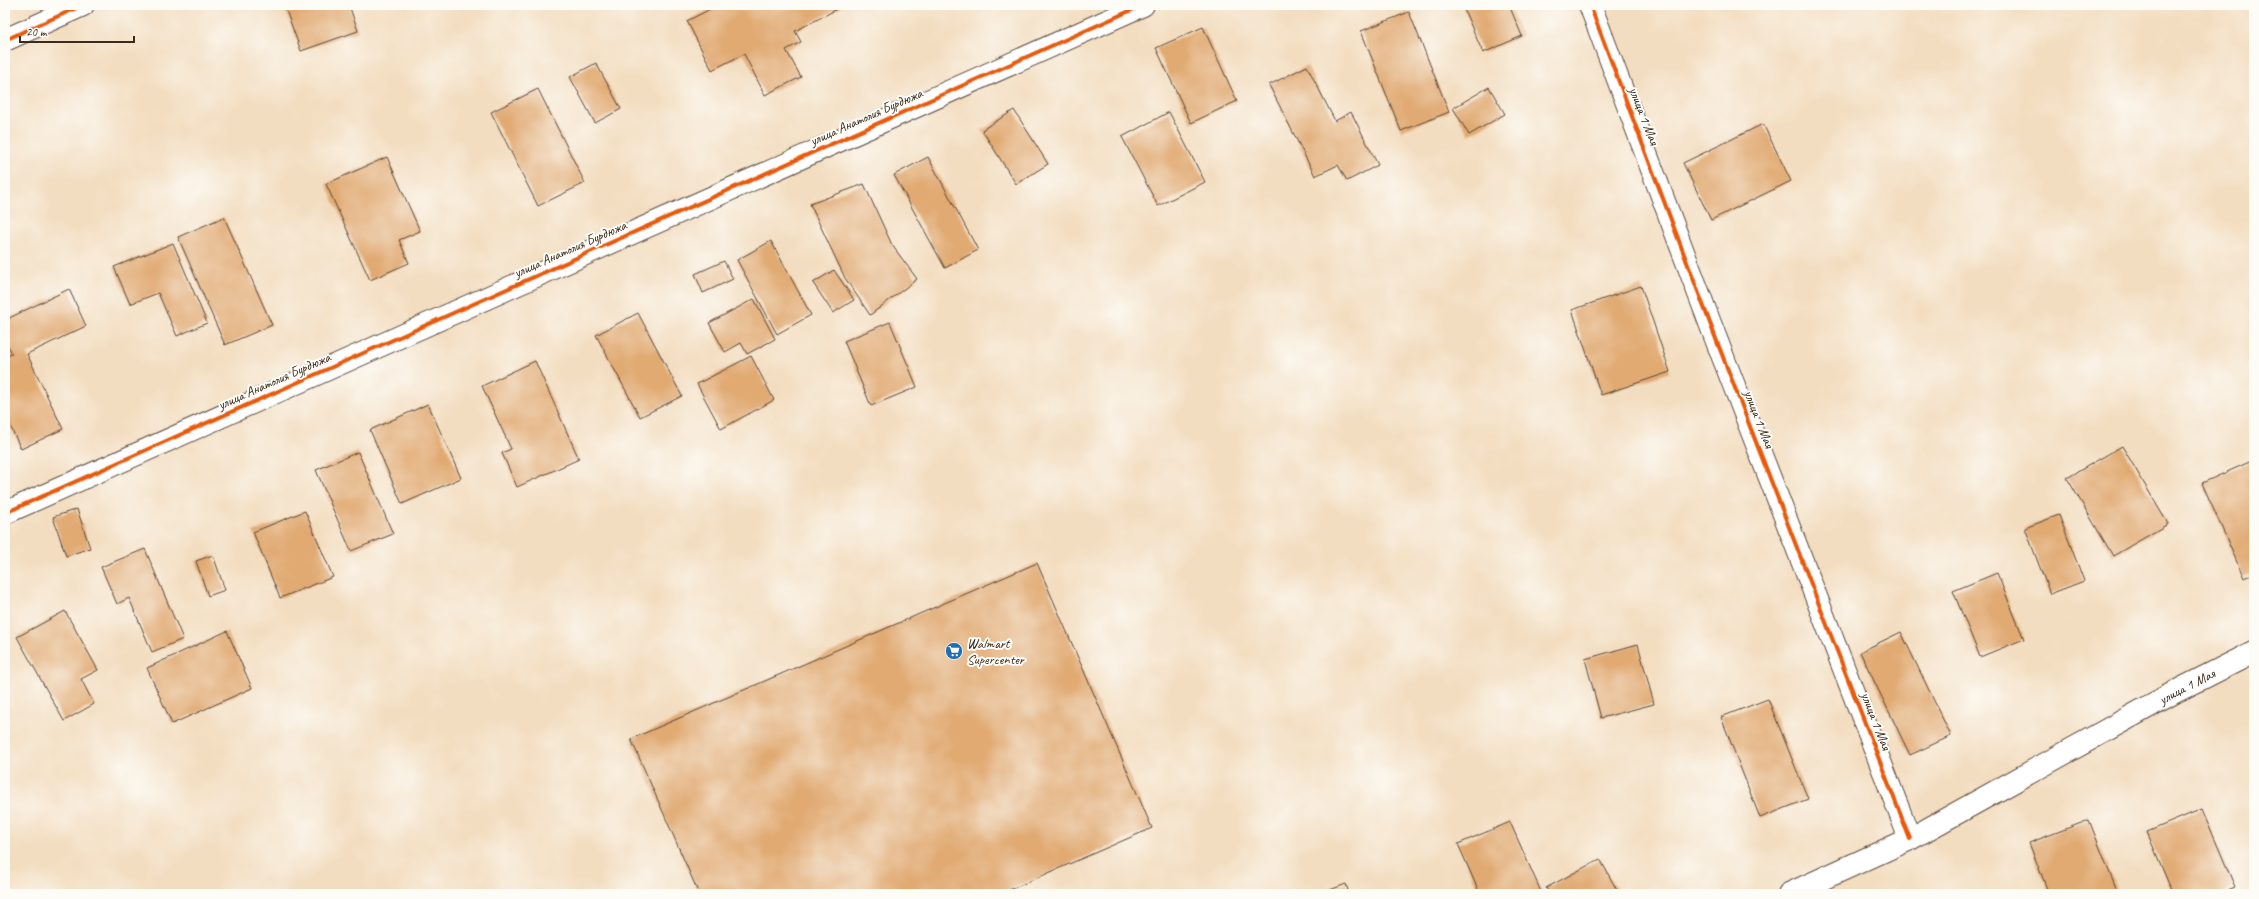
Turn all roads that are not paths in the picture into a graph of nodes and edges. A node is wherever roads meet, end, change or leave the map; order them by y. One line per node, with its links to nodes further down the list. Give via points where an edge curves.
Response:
1 (83, 5): 4 (street)
2 (1144, 5): 5 (street, улица Анатолия Бурдюжа)
3 (1590, 5): 7 (street, улица 1 Мая, via 1719,347)
4 (5, 40)
5 (5, 513)
6 (2254, 652): 7 (street, улица 1 Мая, via 2168,696)
7 (1910, 839): 8 (street, улица 1 Мая)
8 (1789, 894)

